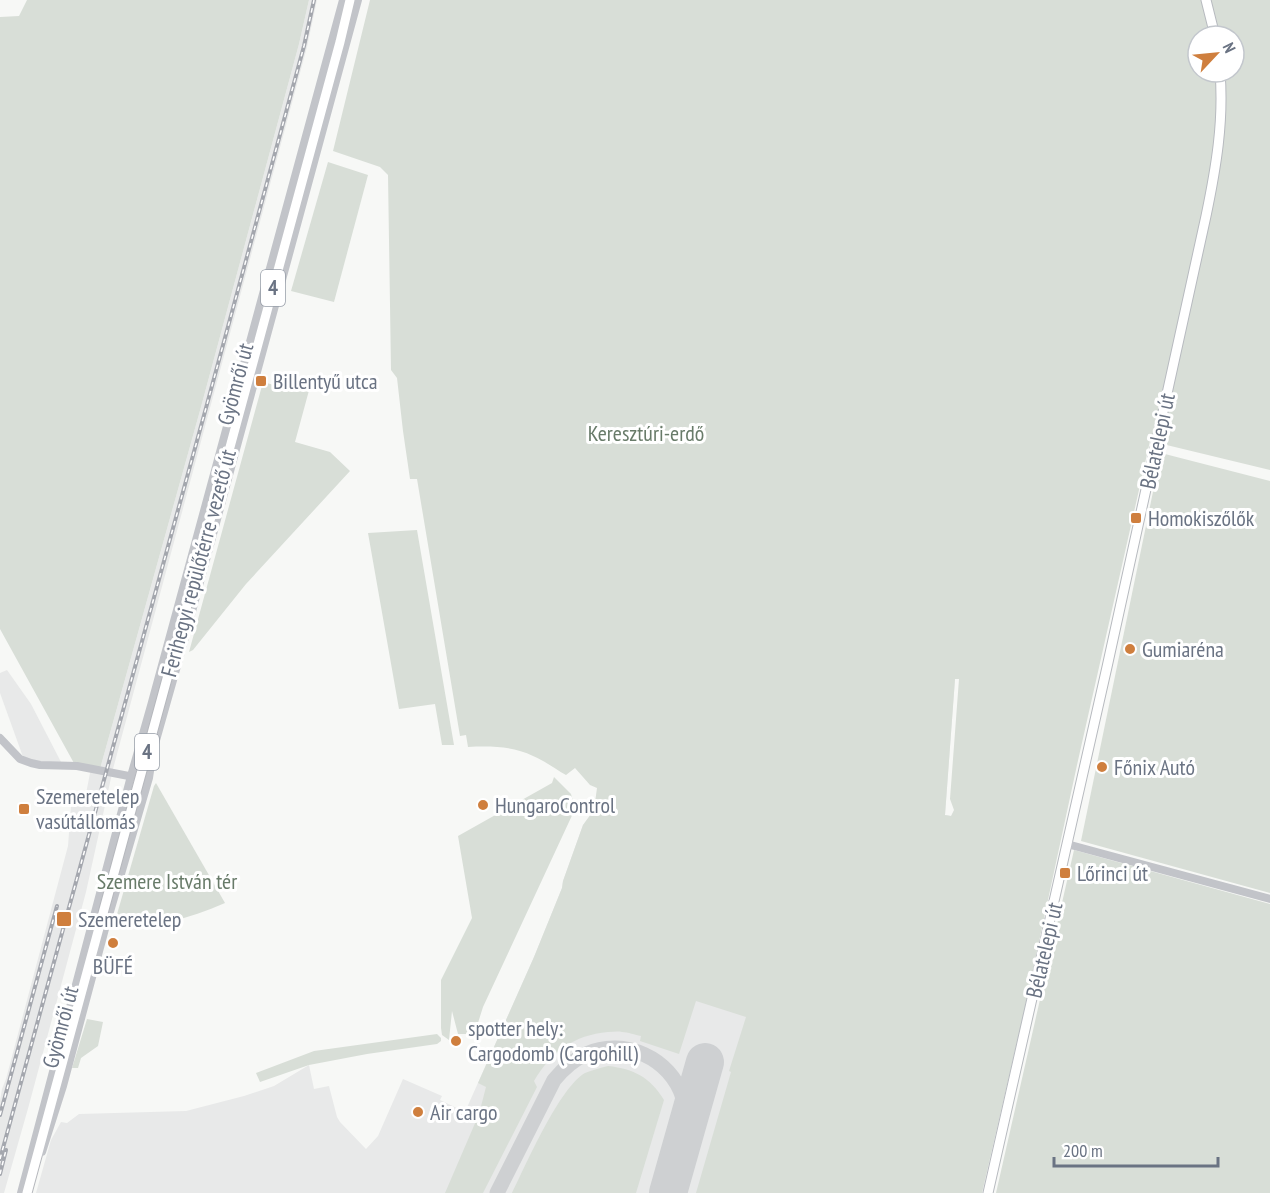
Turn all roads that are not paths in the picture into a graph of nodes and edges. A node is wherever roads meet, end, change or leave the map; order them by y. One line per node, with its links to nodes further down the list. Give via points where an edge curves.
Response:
1 (344, 0): 9 (street, Gyömrői út, via 138,750)
2 (350, 0): 14 (main road, Ferihegyi repülőtérre vezető út / 4, bridge)
3 (358, 0): 8 (street, Gyömrői út)
4 (1206, 0): 5 (main road)
5 (1212, 24)
6 (1221, 84): 12 (main road, Bélatelepi út, via 1219,145 1212,187)
7 (0, 738): 9 (street, via 20,759 31,764)
8 (149, 768): 9 (street); 10 (street, Gyömrői út)
9 (127, 772): 10 (street); 11 (street, Gyömrői út); 11 (street)
10 (148, 778): 16 (street, Gyömrői út, via 61,1093)
11 (129, 786): 15 (street, Gyömrői út)
12 (1067, 844): 13 (street); 17 (main road, Bélatelepi út)
13 (1270, 899)
14 (46, 1125): 15 (main road, Ferihegyi repülőtérre vezető út / 4); 16 (main road, Ferihegyi repülőtérre vezető út / 4)
15 (21, 1193)
16 (28, 1193)
17 (988, 1193)

